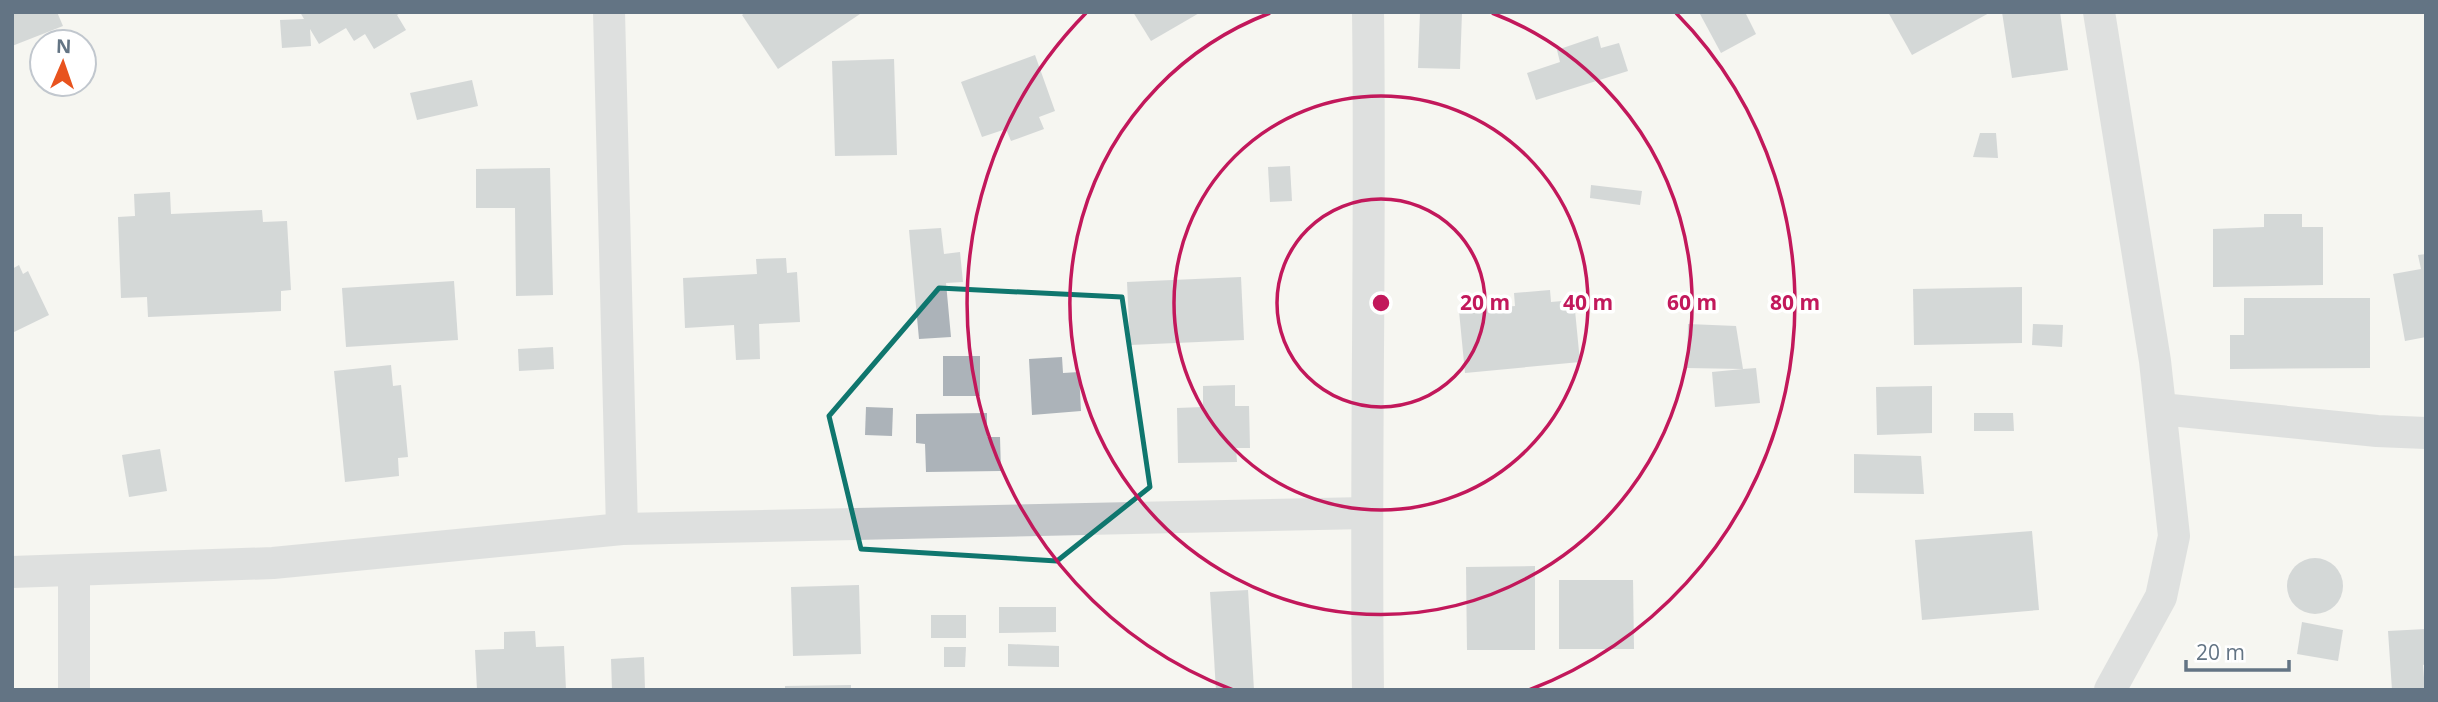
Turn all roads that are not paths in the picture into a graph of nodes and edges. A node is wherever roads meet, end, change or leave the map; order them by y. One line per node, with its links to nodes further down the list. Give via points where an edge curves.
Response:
1 (609, 12): 7 (street)
2 (1368, 12): 6 (street)
3 (2099, 12): 4 (street)
4 (2161, 409): 5 (street); 12 (street, via 2174,536 2161,597)
5 (2426, 433)
6 (1366, 513): 7 (street); 11 (street)
7 (622, 529): 8 (street, via 273,562)
8 (74, 571): 9 (street); 10 (street)
9 (12, 572)
10 (74, 690)
11 (1368, 690)
12 (2110, 690)

